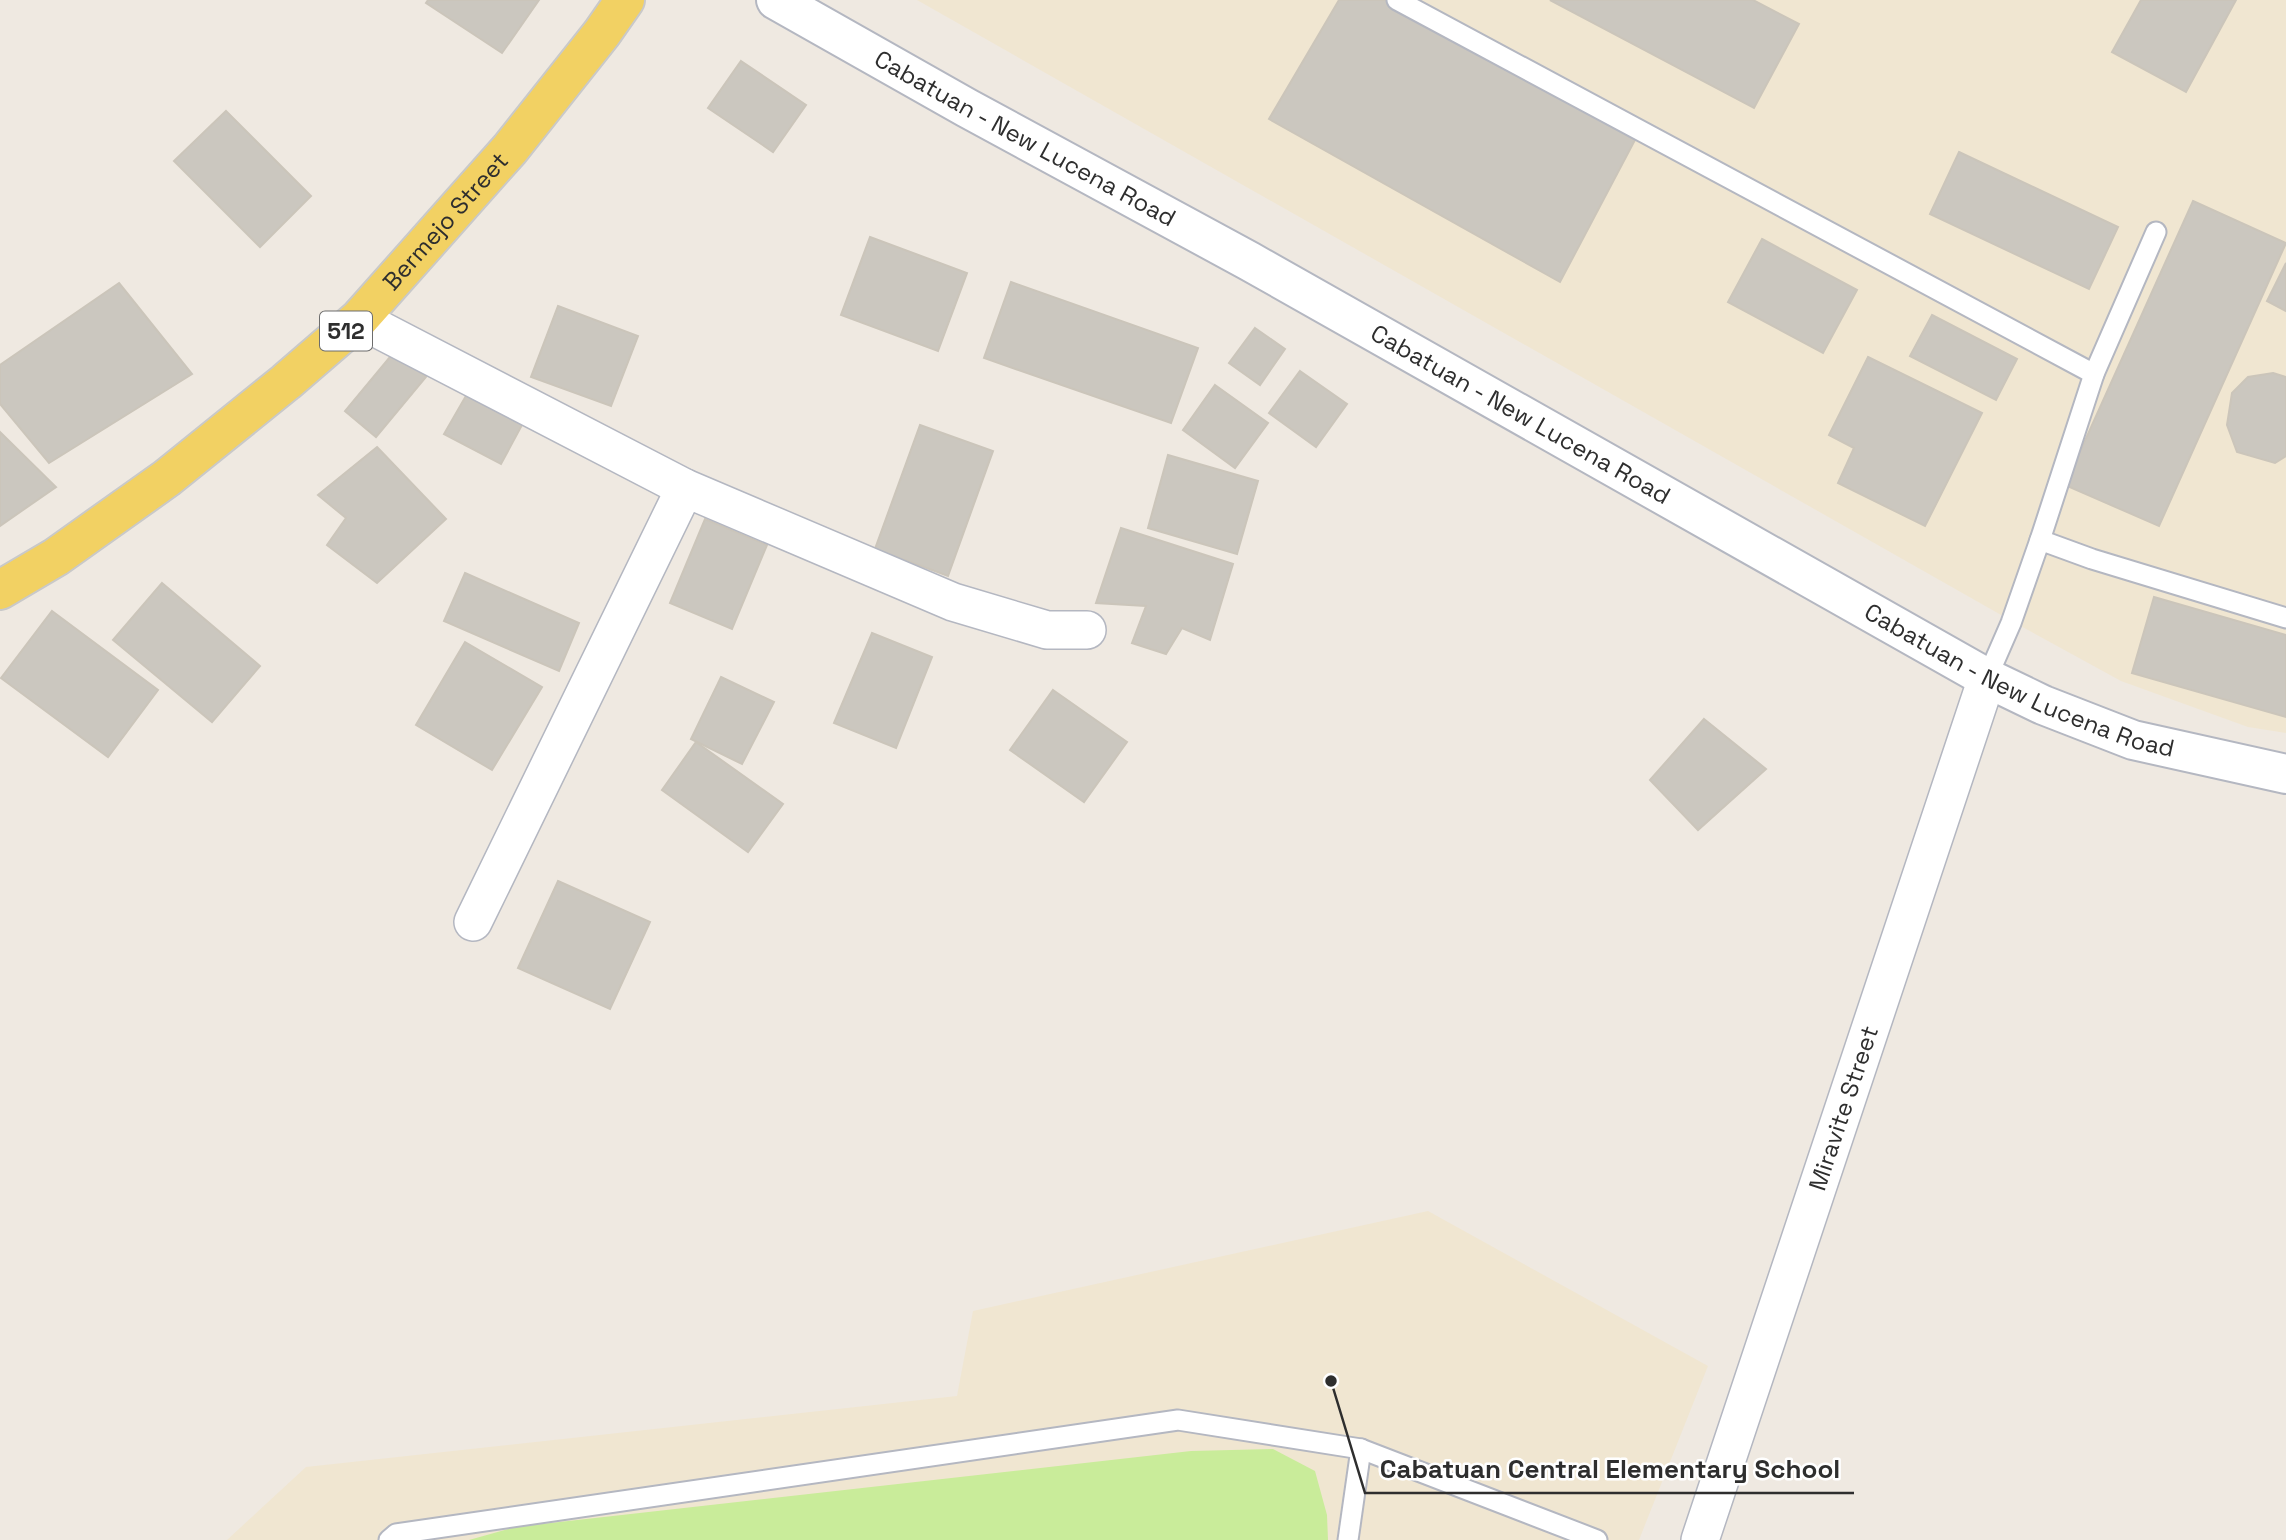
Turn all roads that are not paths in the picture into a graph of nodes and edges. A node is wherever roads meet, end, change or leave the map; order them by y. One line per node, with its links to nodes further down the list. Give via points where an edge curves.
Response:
1 (625, 0): 5 (main road, Bermejo Street / 512, via 510,149)
2 (776, 0): 12 (main road, Cabatuan - New Lucena Road)
3 (1397, 0): 6 (lane)
4 (2156, 232): 6 (lane)
5 (359, 319): 7 (street); 9 (main road, Bermejo Street / 512, via 167,478)
6 (2094, 374): 8 (lane)
7 (685, 488): 11 (street, via 953,602 1047,630); 14 (street)
8 (2040, 540): 10 (lane); 12 (lane)
9 (0, 590)
10 (2286, 618)
11 (1087, 630)
12 (1987, 678): 13 (main road, Cabatuan - New Lucena Road, via 2133,740); 19 (street, Miravite Street)
13 (2286, 774)
14 (473, 922)
15 (1361, 1449): 16 (lane, via 1178,1419 396,1534); 17 (lane); 18 (lane)
16 (389, 1540)
17 (1348, 1540)
18 (1597, 1540)
19 (1700, 1540)

